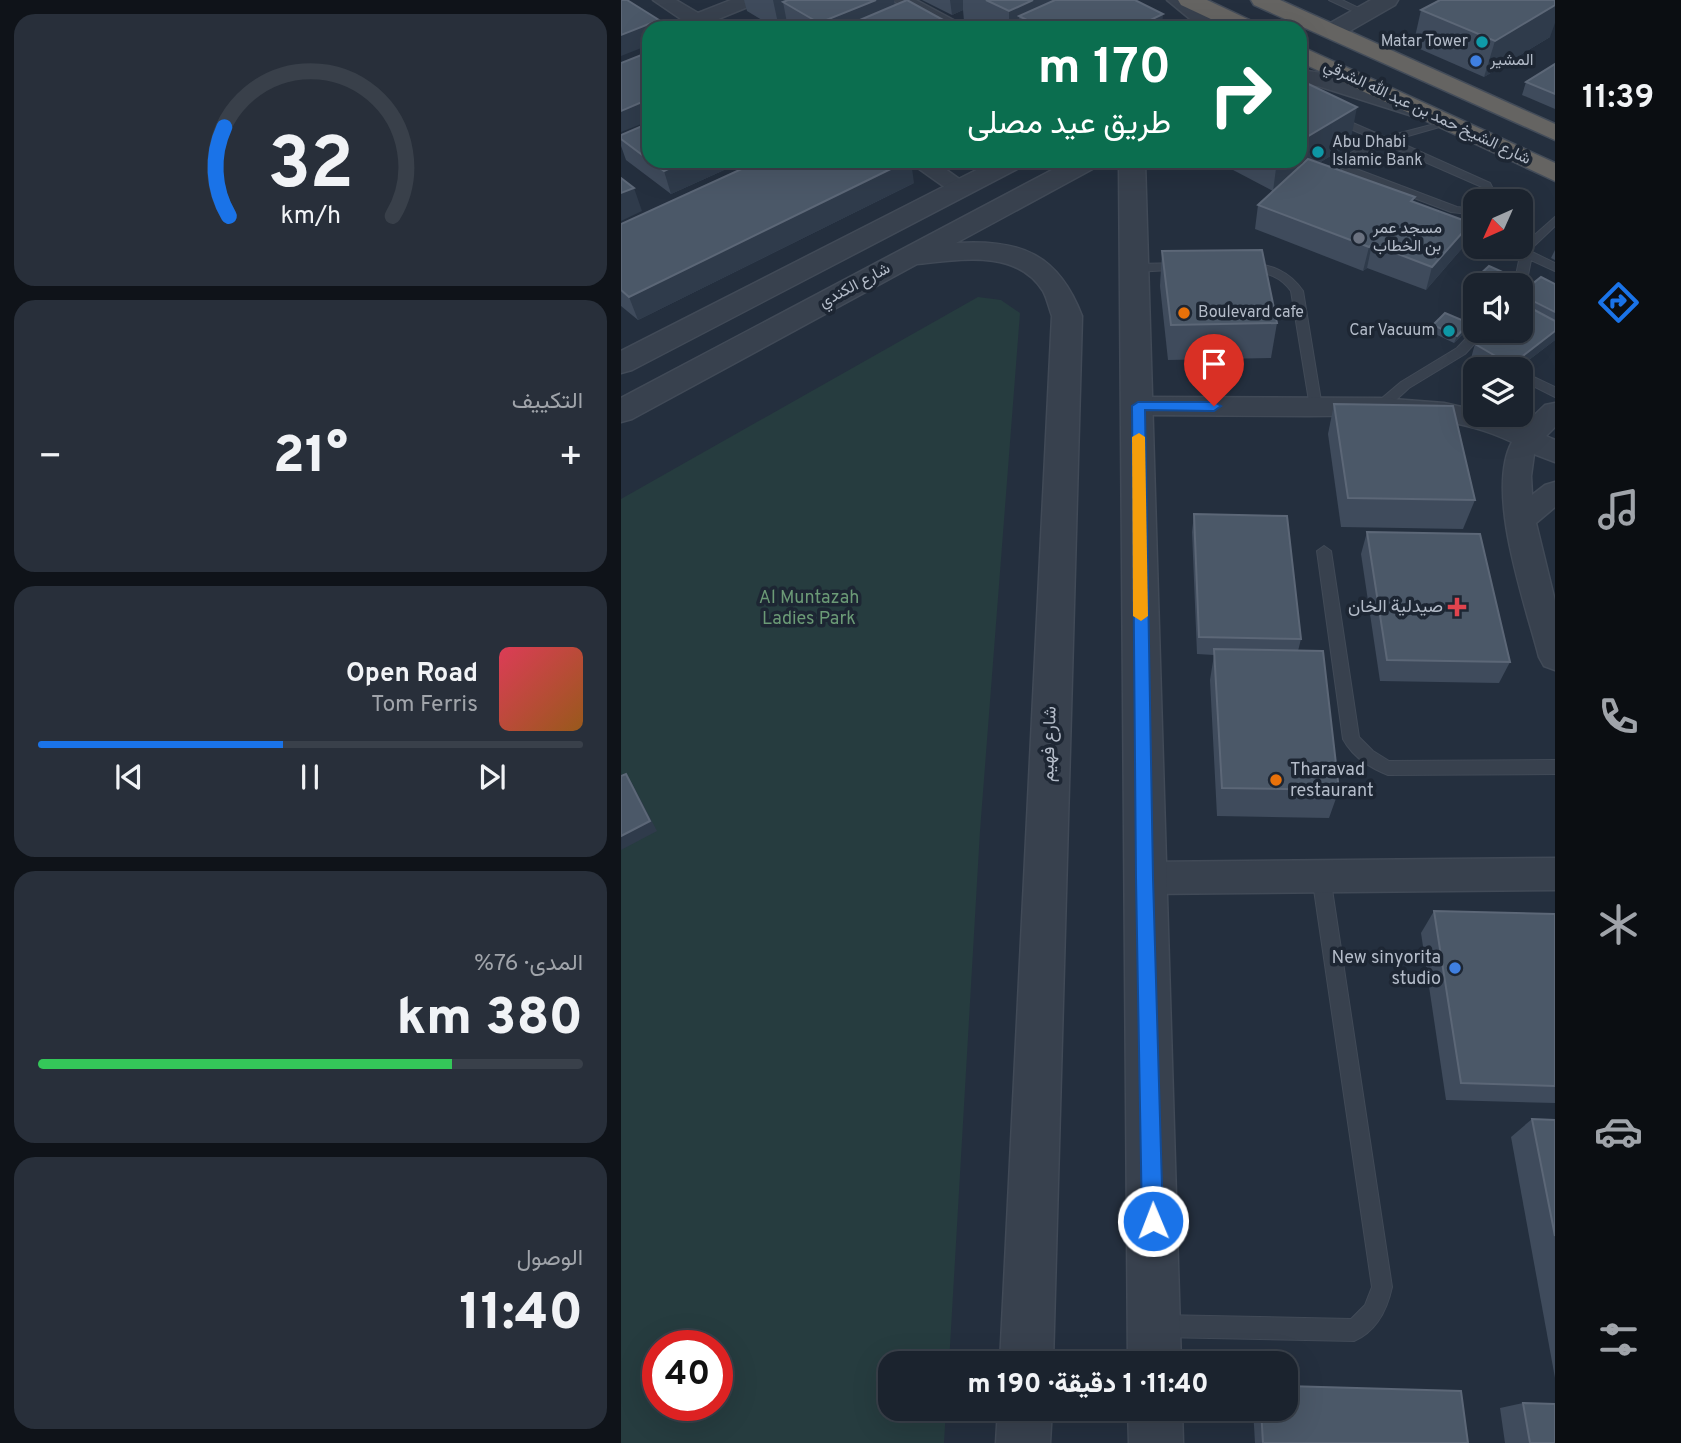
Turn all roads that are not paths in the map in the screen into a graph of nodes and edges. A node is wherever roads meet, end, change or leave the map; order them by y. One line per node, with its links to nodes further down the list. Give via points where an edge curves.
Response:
1 (663, 0): 11 (street)
2 (748, 0): 9 (street)
3 (902, 0): 14 (street)
4 (1178, 0): 15 (street)
5 (1189, 0): 16 (highway)
6 (1263, 0): 17 (highway, شارع الشيخ حمد بن عبد الله الشرقي)
7 (1334, 0): 10 (lane)
8 (1387, 0): 10 (street)
9 (719, 5): 12 (street); 13 (street)
10 (1364, 13): 17 (street)
11 (697, 21)
12 (705, 21)
13 (744, 21)
14 (941, 21)
15 (1206, 21)
16 (1233, 21)
17 (1333, 31): 22 (highway, شارع الشيخ حمد بن عبد الله الشرقي)
18 (1307, 56): 21 (highway, شارع الشيخ حمد بن عبد الله الشرقي)
19 (1307, 78): 21 (street)
20 (1307, 106): 23 (lane)
21 (1440, 119): 23 (lane); 28 (highway, شارع الشيخ حمد بن عبد الله الشرقي)
22 (1555, 133)
23 (1384, 140): 30 (lane); 31 (lane, via 1342,160 1341,165)
24 (930, 168): 29 (street)
25 (1000, 168): 29 (street)
26 (1076, 168): 34 (street, شارع الكندي)
27 (1132, 168): 39 (street)
28 (1555, 173)
29 (961, 188): 36 (street)
30 (1488, 189)
31 (1463, 211)
32 (1555, 220): 33 (lane)
33 (1533, 239)
34 (908, 257): 41 (street, شارع الكندي); 62 (street, شارع فهيم, via 993,250 1015,256 1036,267 1055,286 1067,316)
35 (1533, 257): 40 (lane)
36 (807, 266): 41 (street, via 798,282 803,289); 43 (street)
37 (1202, 267): 39 (lane)
38 (1229, 267): 47 (lane, via 1268,269 1293,284)
39 (1135, 268): 46 (street)
40 (1555, 268)
41 (840, 293): 49 (street, شارع الكندي)
42 (1475, 343): 48 (lane, via 1472,349 1399,389)
43 (621, 363)
44 (1533, 381): 45 (lane)
45 (1555, 393)
46 (1138, 406): 47 (street); 60 (street)
47 (1316, 407): 48 (street)
48 (1380, 407): 51 (street, via 1469,416)
49 (621, 411)
50 (1555, 412): 51 (street)
51 (1528, 438): 52 (street); 54 (street, via 1516,475)
52 (1555, 452)
53 (1555, 492): 54 (street)
54 (1520, 519): 56 (street)
55 (1324, 551): 57 (lane, via 1351,739 1361,752 1388,768)
56 (1555, 657)
57 (1555, 767)
58 (1555, 874): 59 (street)
59 (1321, 876): 60 (street); 61 (lane, via 1382,1287 1378,1306 1368,1321 1354,1330)
60 (1144, 878): 61 (street)
61 (1154, 1345)
62 (1026, 1351)
63 (1024, 1421): 65 (street)
64 (1155, 1421): 66 (street)
65 (1023, 1443)
66 (1155, 1443)

